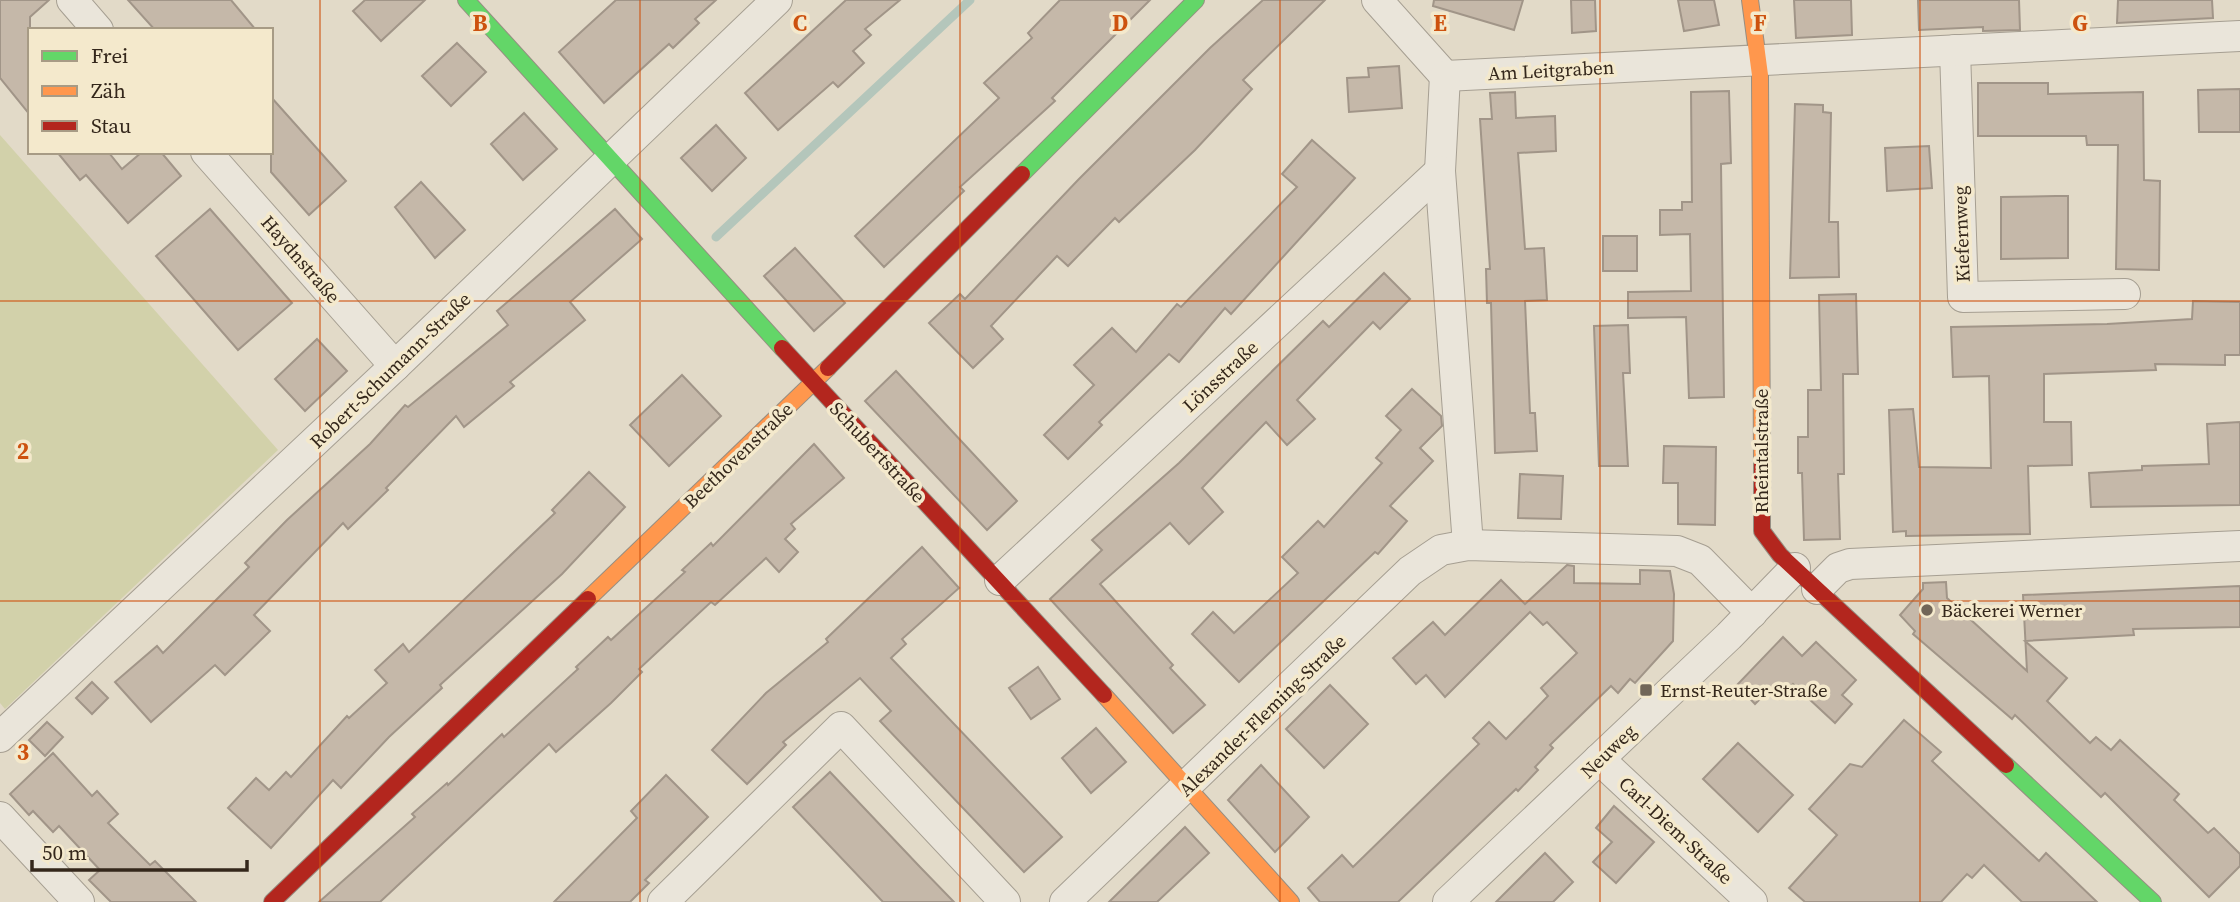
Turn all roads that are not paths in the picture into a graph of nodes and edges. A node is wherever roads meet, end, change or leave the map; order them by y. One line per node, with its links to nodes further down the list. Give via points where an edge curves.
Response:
1 (72, 0): 7 (street)
2 (466, 0): 13 (street, Schubertstraße)
3 (778, 0): 13 (street, Robert-Schumann-Straße)
4 (1196, 0): 17 (street, Beethovenstraße)
5 (1377, 0): 11 (street)
6 (1749, 0): 10 (street, Rheintalstraße)
7 (96, 28)
8 (2240, 36): 9 (street)
9 (1955, 50): 10 (street); 15 (street, Kiefernweg, via 1963,297)
10 (1759, 61): 11 (street, Am Leitgraben); 20 (street, Rheintalstraße, via 1760,516 1768,541)
11 (1444, 76): 14 (street)
12 (208, 154): 16 (street, Haydnstraße)
13 (611, 158): 16 (street, Robert-Schumann-Straße); 17 (street, Schubertstraße)
14 (1440, 171): 18 (street); 21 (street, Lönsstraße)
15 (2125, 294)
16 (395, 366): 24 (street, Robert-Schumann-Straße)
17 (813, 383): 21 (street, Schubertstraße); 29 (street, Beethovenstraße)
18 (1468, 545): 23 (street, Alexander-Fleming-Straße, via 1691,554); 26 (street, Alexander-Fleming-Straße, via 1441,550 1410,571)
19 (2240, 546): 22 (street, via 1850,564 1838,568)
20 (1795, 568): 22 (street, Rheintalstraße); 23 (street, Neuweg)
21 (1000, 580): 26 (street, Schubertstraße)
22 (1817, 589): 36 (street, Rheintalstraße)
23 (1752, 613): 25 (street, Neuweg)
24 (0, 737)
25 (1599, 759): 34 (street, Neuweg); 35 (street, Carl-Diem-Straße)
26 (1186, 788): 32 (street, Alexander-Fleming-Straße); 33 (street, Schubertstraße)
27 (0, 817): 28 (street)
28 (79, 902)
29 (272, 902)
30 (663, 902): 31 (street, via 841,727)
31 (1005, 902)
32 (1065, 902)
33 (1291, 902)
34 (1448, 902)
35 (1752, 902)
36 (2154, 902)

